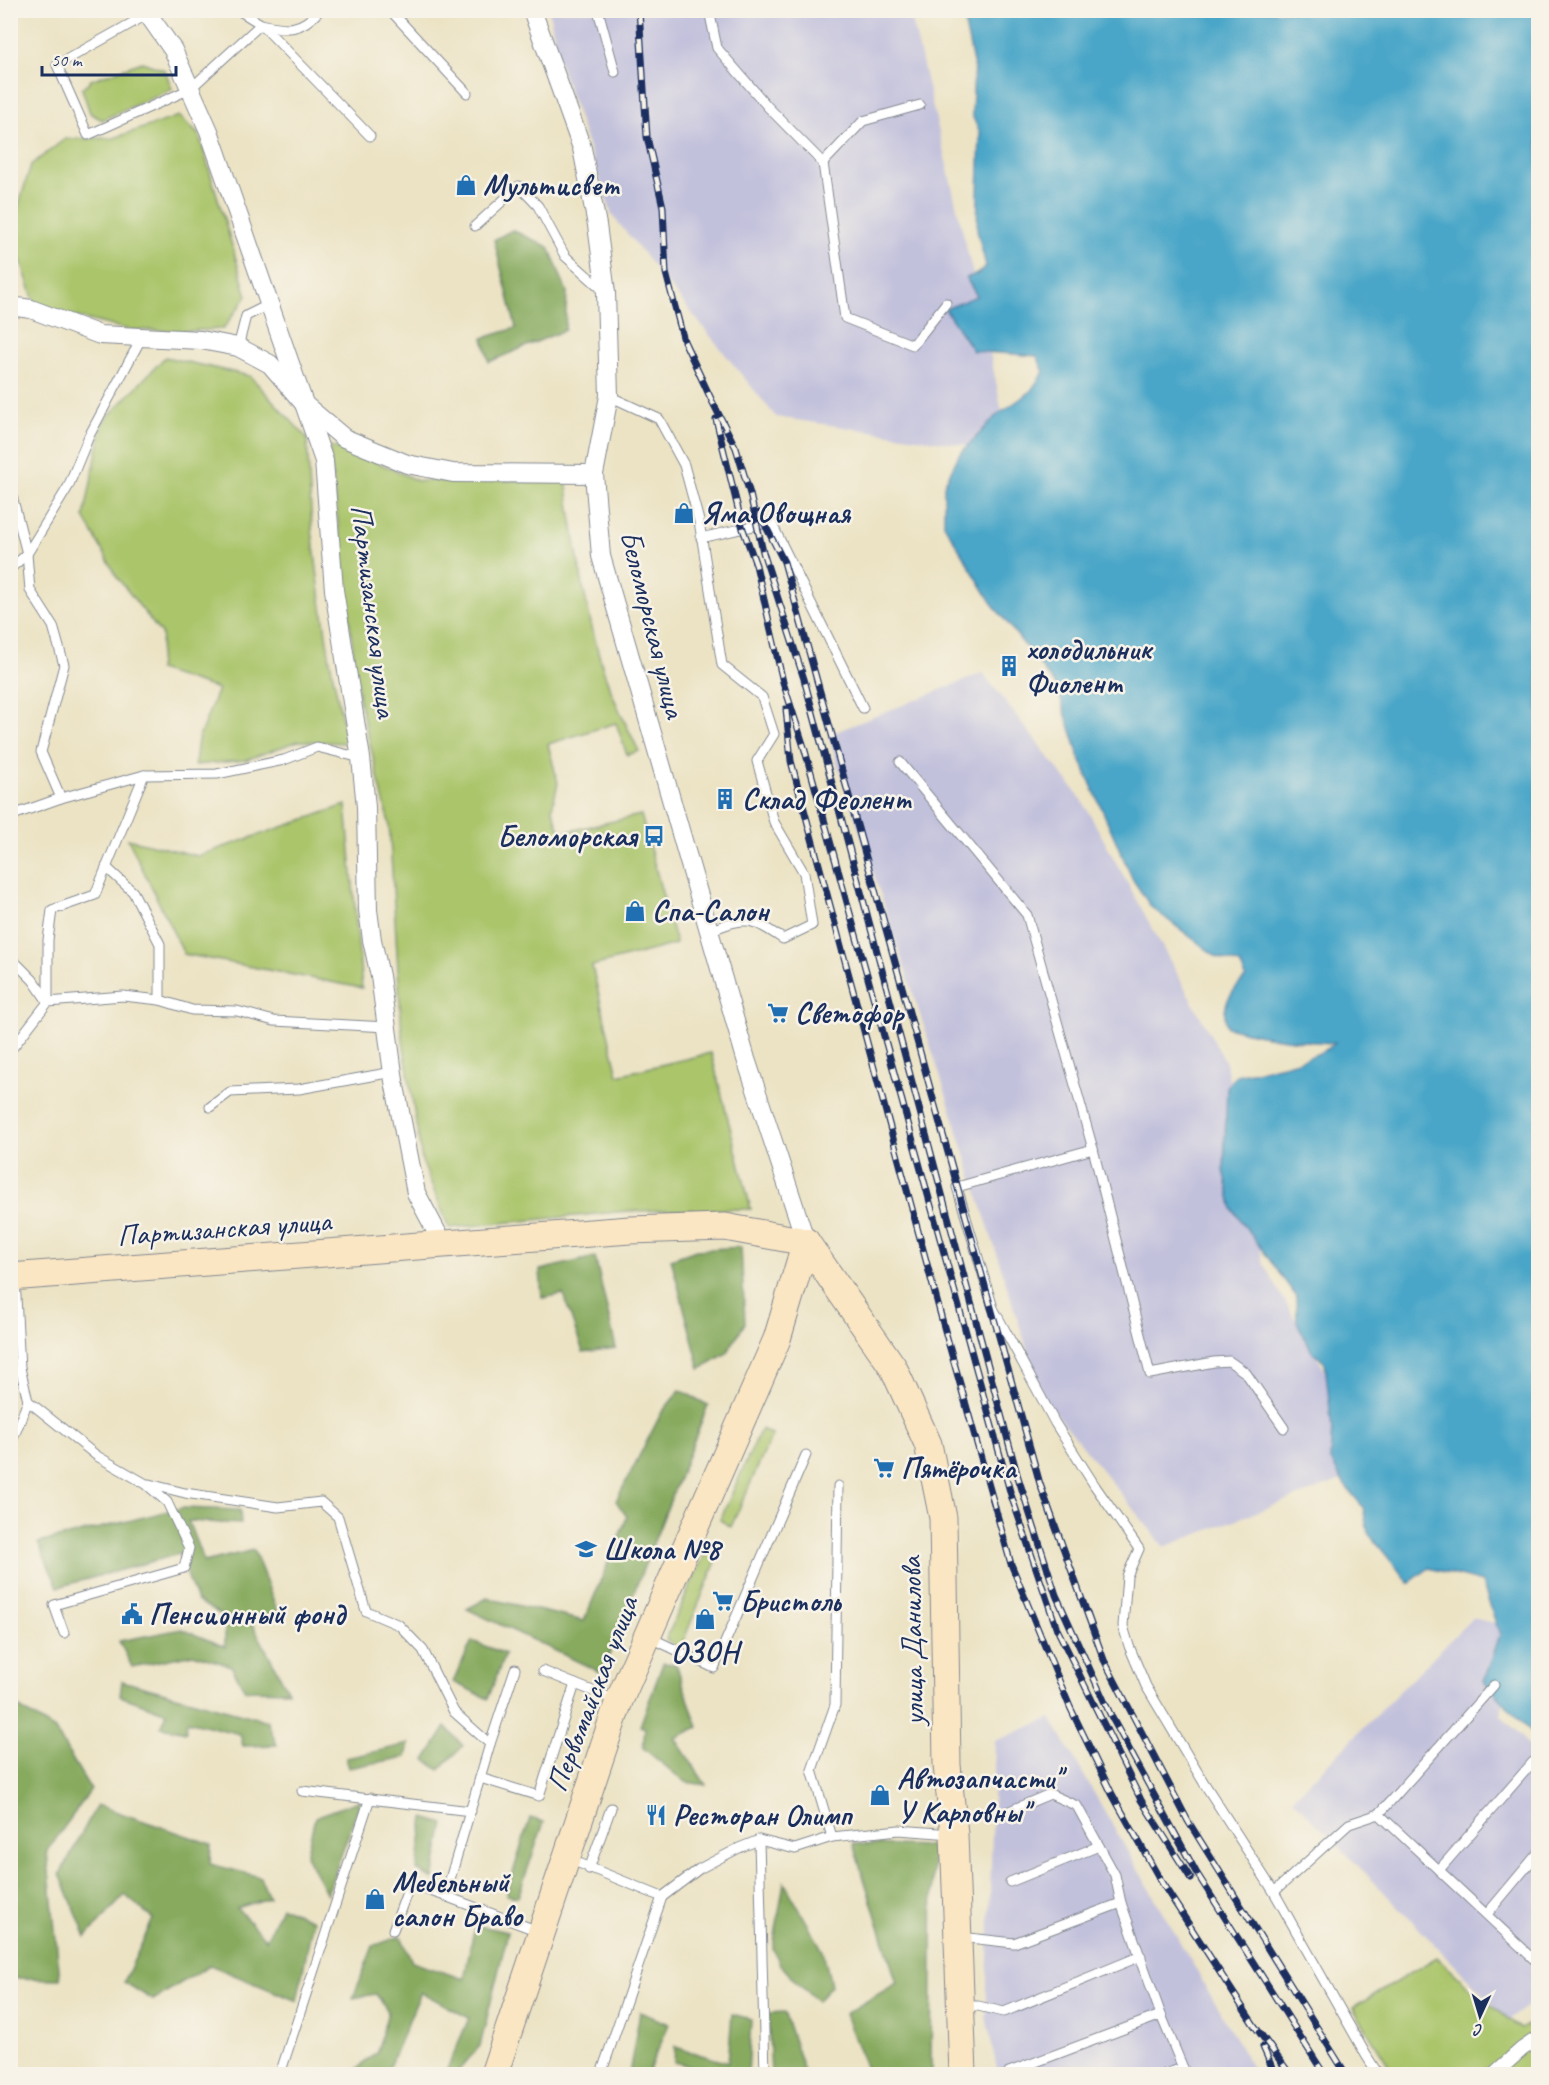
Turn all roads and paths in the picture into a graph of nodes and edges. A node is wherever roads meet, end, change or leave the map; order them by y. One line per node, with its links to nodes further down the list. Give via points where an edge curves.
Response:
1 (238, 10): 8 (lane)
2 (320, 10): 8 (lane, via 309,22 286,30)
3 (390, 10): 11 (lane)
4 (532, 10): 16 (street, Беломорская улица, via 582,148)
5 (598, 10): 9 (lane)
6 (709, 10): 14 (lane, via 717,48)
7 (147, 12): 10 (street, Партизанская улица, via 173,50); 10 (lane, via 57,65 88,135)
8 (261, 24): 10 (lane); 13 (lane)
9 (615, 72)
10 (190, 89): 18 (street, Партизанская улица, via 209,131)
11 (467, 93)
12 (920, 105): 14 (lane, via 863,121)
13 (370, 136)
14 (823, 163): 17 (lane, via 845,318 914,345)
15 (475, 226): 16 (lane, via 519,186 538,206 565,255)
16 (606, 293): 22 (street, Беломорская улица)
17 (946, 303)
18 (270, 304): 21 (lane, via 246,316); 23 (street, Партизанская улица)
19 (10, 306): 20 (street, via 31,309 100,335)
20 (142, 337): 21 (street, via 201,340); 27 (lane, via 89,436 68,487)
21 (238, 347): 23 (street, via 270,364)
22 (609, 396): 24 (street, Беломорская улица); 26 (lane, via 659,419 684,465)
23 (306, 406): 24 (street, via 344,438 407,464 453,473); 30 (street, Партизанская улица, via 324,461 334,590)
24 (594, 474): 36 (street, Беломорская улица, via 601,556)
25 (10, 488): 27 (lane)
26 (701, 538): 29 (lane, via 771,522); 36 (lane, via 722,665 762,698 774,734 757,761 774,822 804,873 812,925 783,939 757,922 734,921)
27 (27, 554): 28 (lane); 33 (lane, via 30,590 53,626 64,665 41,752)
28 (10, 569)
29 (863, 708)
30 (361, 758): 32 (lane, via 317,747 284,760 217,774); 40 (street, Партизанская улица, via 368,910)
31 (900, 762): 44 (lane, via 1027,915)
32 (144, 776): 33 (lane); 35 (lane)
33 (61, 798): 34 (lane)
34 (10, 816)
35 (106, 867): 38 (lane, via 134,892 160,944); 39 (lane, via 95,895 52,910)
36 (709, 931): 45 (street, Беломорская улица)
37 (10, 957): 39 (lane)
38 (160, 1000): 39 (lane, via 123,996); 40 (lane, via 192,1010 237,1011 274,1021)
39 (48, 1002): 41 (lane)
40 (387, 1028): 42 (street, Партизанская улица)
41 (10, 1051)
42 (393, 1072): 43 (lane, via 299,1089 230,1092); 46 (street, Партизанская улица, via 416,1192)
43 (210, 1107)
44 (1093, 1149): 51 (lane, via 1150,1374 1229,1361 1246,1373); 80 (lane, via 957,1187 993,1308 1055,1423 1139,1549 1127,1576 1123,1626 1146,1686)
45 (806, 1242): 46 (main road, Партизанская улица, via 725,1227); 57 (main road, Первомайская улица, via 777,1339); 72 (main road, улица Данилова, via 893,1367 928,1444 943,1518 947,1765)
46 (443, 1244): 47 (main road, Партизанская улица)
47 (13, 1277): 48 (lane)
48 (15, 1367): 49 (lane); 50 (lane)
49 (10, 1376)
50 (28, 1401): 52 (lane); 54 (lane, via 98,1456)
51 (1284, 1428)
52 (10, 1446)
53 (806, 1455): 57 (lane, via 714,1668)
54 (146, 1484): 56 (lane, via 167,1502 189,1548 184,1568 54,1605); 63 (lane, via 278,1507 321,1502 338,1517 366,1611 399,1625 423,1650 454,1712)
55 (838, 1486): 73 (lane, via 835,1705 812,1770)
56 (64, 1632)
57 (647, 1636): 62 (main road, Первомайская улица)
58 (514, 1669): 63 (lane)
59 (543, 1671): 60 (lane)
60 (575, 1683): 62 (lane); 65 (lane, via 538,1796)
61 (1494, 1685): 70 (lane)
62 (618, 1701): 77 (main road, Первомайская улица)
63 (490, 1744): 65 (lane)
64 (1533, 1762): 78 (lane)
65 (480, 1778): 69 (lane)
66 (302, 1791): 67 (lane)
67 (370, 1798): 69 (lane); 94 (lane)
68 (611, 1808): 77 (lane)
69 (471, 1810): 81 (lane)
70 (1379, 1814): 78 (lane); 80 (lane, via 1349,1824)
71 (1000, 1815): 75 (lane, via 1050,1794 1077,1806)
72 (954, 1834): 73 (lane, via 899,1830); 87 (main road, улица Данилова)
73 (832, 1837): 74 (lane, via 795,1849)
74 (759, 1840): 82 (lane, via 699,1869); 97 (lane)
75 (1099, 1846): 79 (lane); 83 (lane, via 1115,1875)
76 (1539, 1853): 84 (lane)
77 (578, 1863): 82 (lane); 86 (main road, Первомайская улица)
78 (1438, 1870): 84 (lane)
79 (1010, 1882)
80 (1274, 1892): 101 (lane)
81 (445, 1896): 85 (lane, via 410,1884); 86 (lane)
82 (662, 1897): 96 (lane)
83 (1121, 1903): 87 (lane, via 1014,1943); 88 (lane)
84 (1486, 1914): 89 (lane)
85 (393, 1930)
86 (542, 1932): 95 (main road, Первомайская улица)
87 (958, 1937): 90 (main road, улица Данилова)
88 (1141, 1956): 90 (lane, via 1004,2012); 91 (lane)
89 (1537, 1959)
90 (960, 2006): 98 (main road, улица Данилова)
91 (1161, 2015): 93 (lane); 99 (lane)
92 (1539, 2038): 102 (street)
93 (1185, 2071): 100 (lane)
94 (280, 2074)
95 (494, 2074)
96 (601, 2074)
97 (765, 2074)
98 (963, 2074)
99 (1009, 2074)
100 (1165, 2074)
101 (1378, 2074)
102 (1494, 2074)

